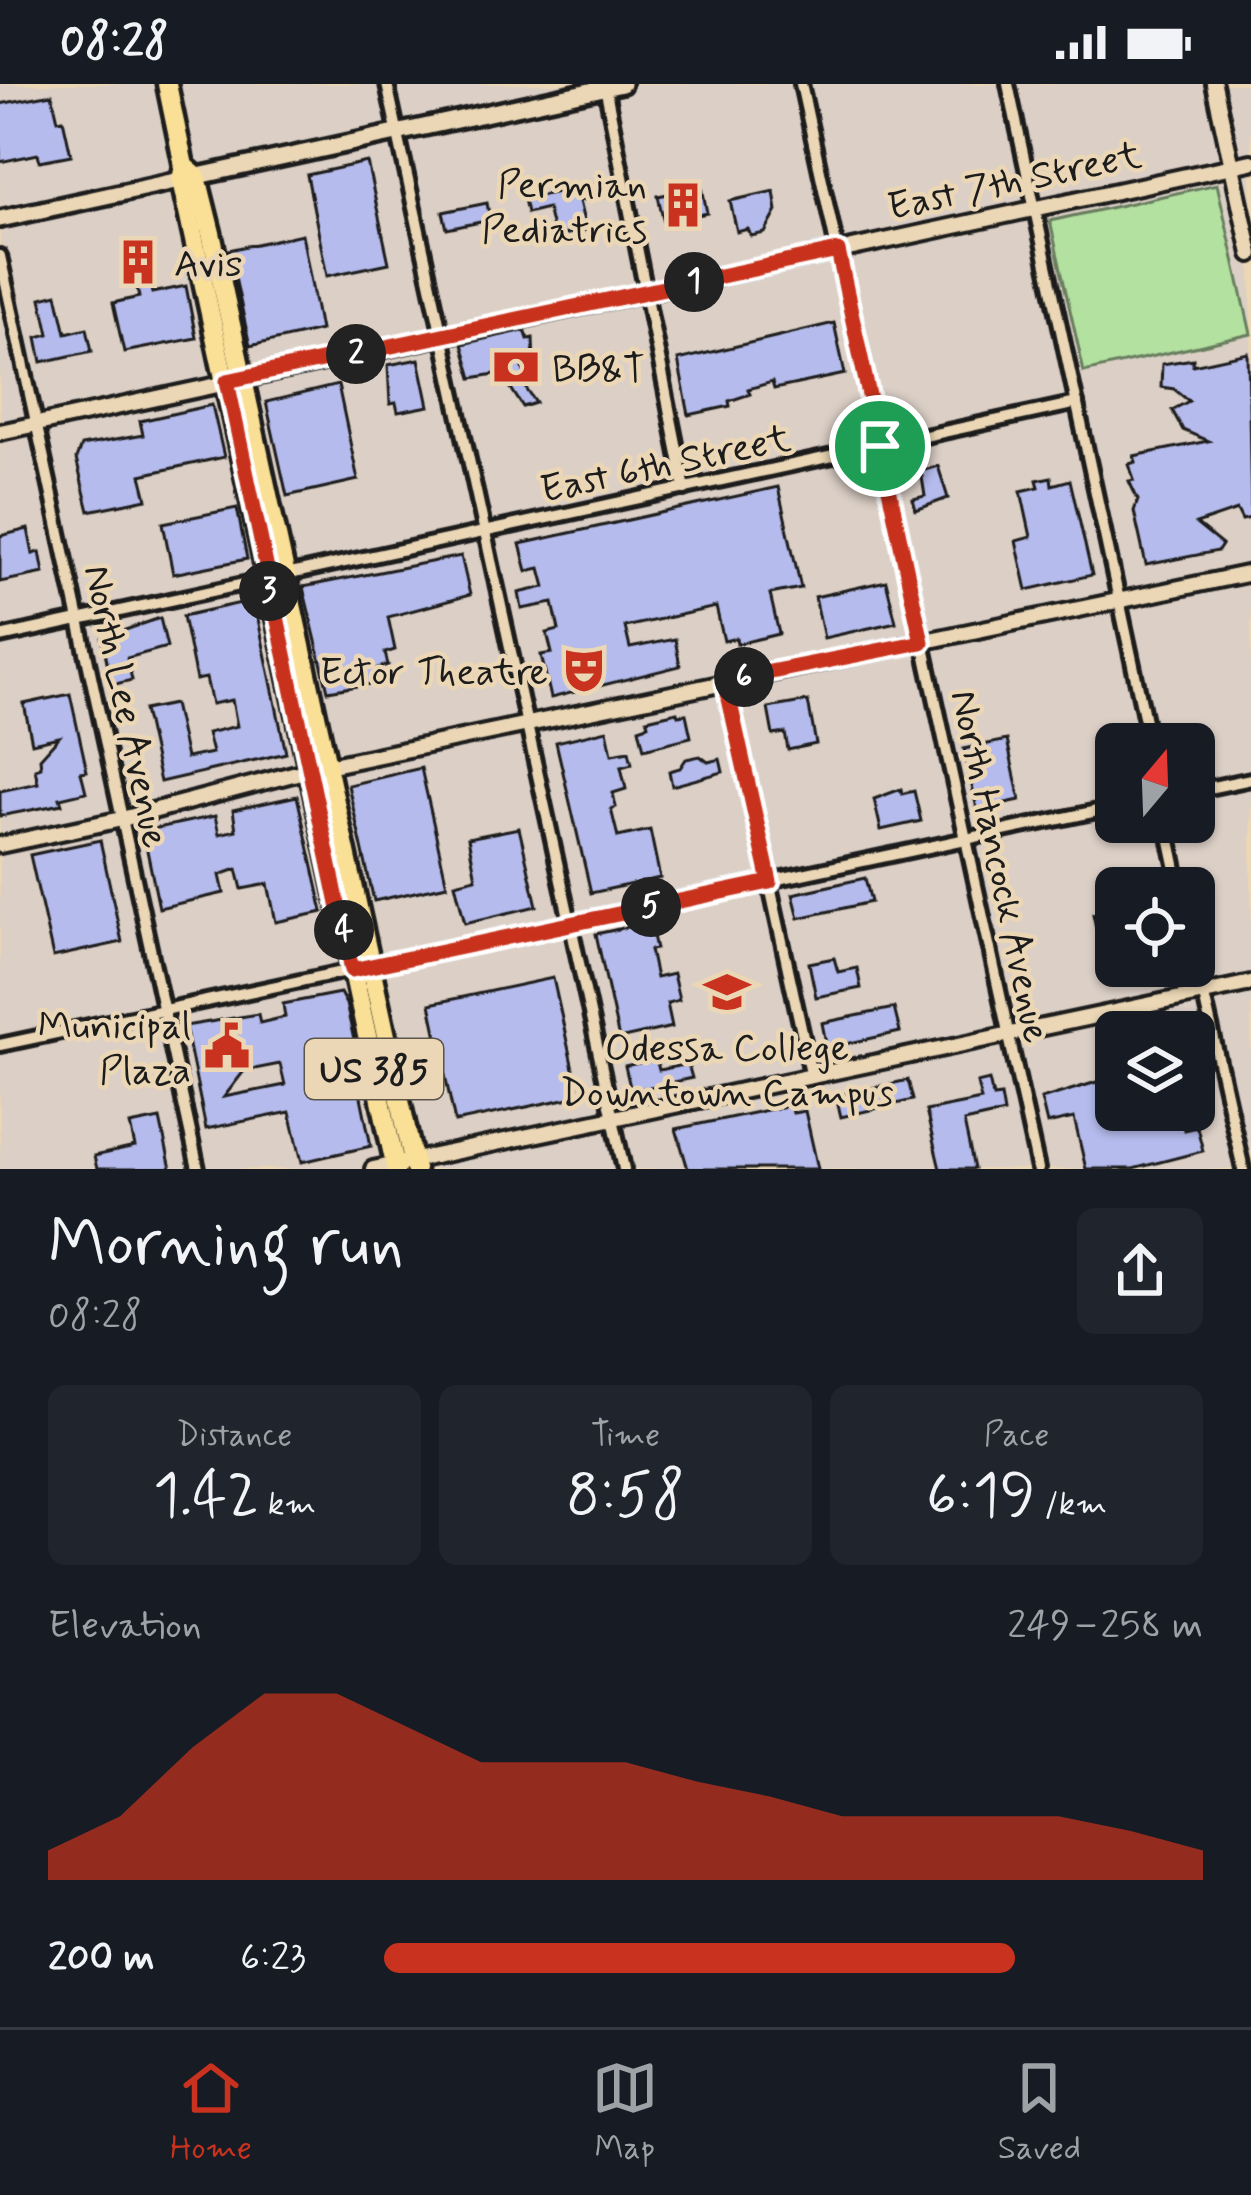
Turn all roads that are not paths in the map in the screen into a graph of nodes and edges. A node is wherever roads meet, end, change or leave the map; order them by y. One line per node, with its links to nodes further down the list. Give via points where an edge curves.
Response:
1 (167, 84): 10 (main road, US 385)
2 (387, 84): 7 (street)
3 (801, 84): 13 (street, North Hancock Avenue)
4 (1008, 84): 11 (street)
5 (1214, 84): 9 (street)
6 (610, 86): 7 (main road); 16 (street)
7 (398, 135): 10 (main road); 17 (street)
8 (1251, 161): 9 (street, East 7th Street)
9 (1232, 166): 11 (street, East 7th Street); 14 (street)
10 (187, 174): 12 (main road); 18 (main road, US 385)
11 (1035, 208): 13 (street, East 7th Street); 19 (street)
12 (0, 219)
13 (838, 251): 16 (street, East 7th Street); 22 (street, North Hancock Avenue)
14 (1251, 254)
15 (0, 256): 20 (street, North Lee Avenue)
16 (643, 293): 17 (street, East 7th Street); 23 (street)
17 (442, 337): 18 (street, East 7th Street); 24 (street)
18 (235, 379): 20 (street, East 7th Street); 26 (main road, US 385)
19 (1077, 403): 22 (street, East 6th Street); 27 (street)
20 (36, 424): 21 (street, East 7th Street); 28 (street, North Lee Avenue)
21 (0, 432)
22 (880, 446): 23 (street, East 6th Street); 30 (street, North Hancock Avenue)
23 (685, 488): 24 (street, East 6th Street)
24 (485, 532): 26 (street, East 6th Street); 33 (street)
25 (1251, 573): 27 (street)
26 (276, 575): 28 (street, East 6th Street); 34 (main road, US 385)
27 (1119, 601): 30 (street); 32 (street)
28 (79, 620): 29 (street, East 6th Street); 38 (street, North Lee Avenue)
29 (0, 638)
30 (922, 642): 31 (street); 39 (street, North Hancock Avenue)
31 (725, 681): 33 (street); 41 (street)
32 (1145, 723)
33 (525, 724): 34 (street); 42 (street)
34 (318, 768): 38 (street); 43 (main road, US 385)
35 (1251, 778): 36 (street)
36 (1215, 786)
37 (1095, 812): 39 (street)
38 (122, 819): 40 (street); 47 (street, North Lee Avenue)
39 (966, 840): 41 (street); 48 (street, North Hancock Avenue)
40 (0, 845)
41 (770, 882): 42 (street); 50 (street)
42 (571, 924): 43 (street); 51 (street)
43 (362, 968): 47 (street); 52 (main road, US 385)
44 (1251, 983): 46 (street)
45 (1202, 987): 46 (street)
46 (1203, 993): 48 (street); 57 (street)
47 (163, 1009): 49 (street); 53 (street, North Lee Avenue)
48 (1009, 1036): 50 (street); 56 (street, North Hancock Avenue)
49 (0, 1045)
50 (812, 1078): 51 (street)
51 (614, 1121): 52 (street); 55 (street)
52 (405, 1166): 54 (street)
53 (198, 1169)
54 (373, 1169)
55 (625, 1169)
56 (1038, 1169)
57 (1243, 1169)

